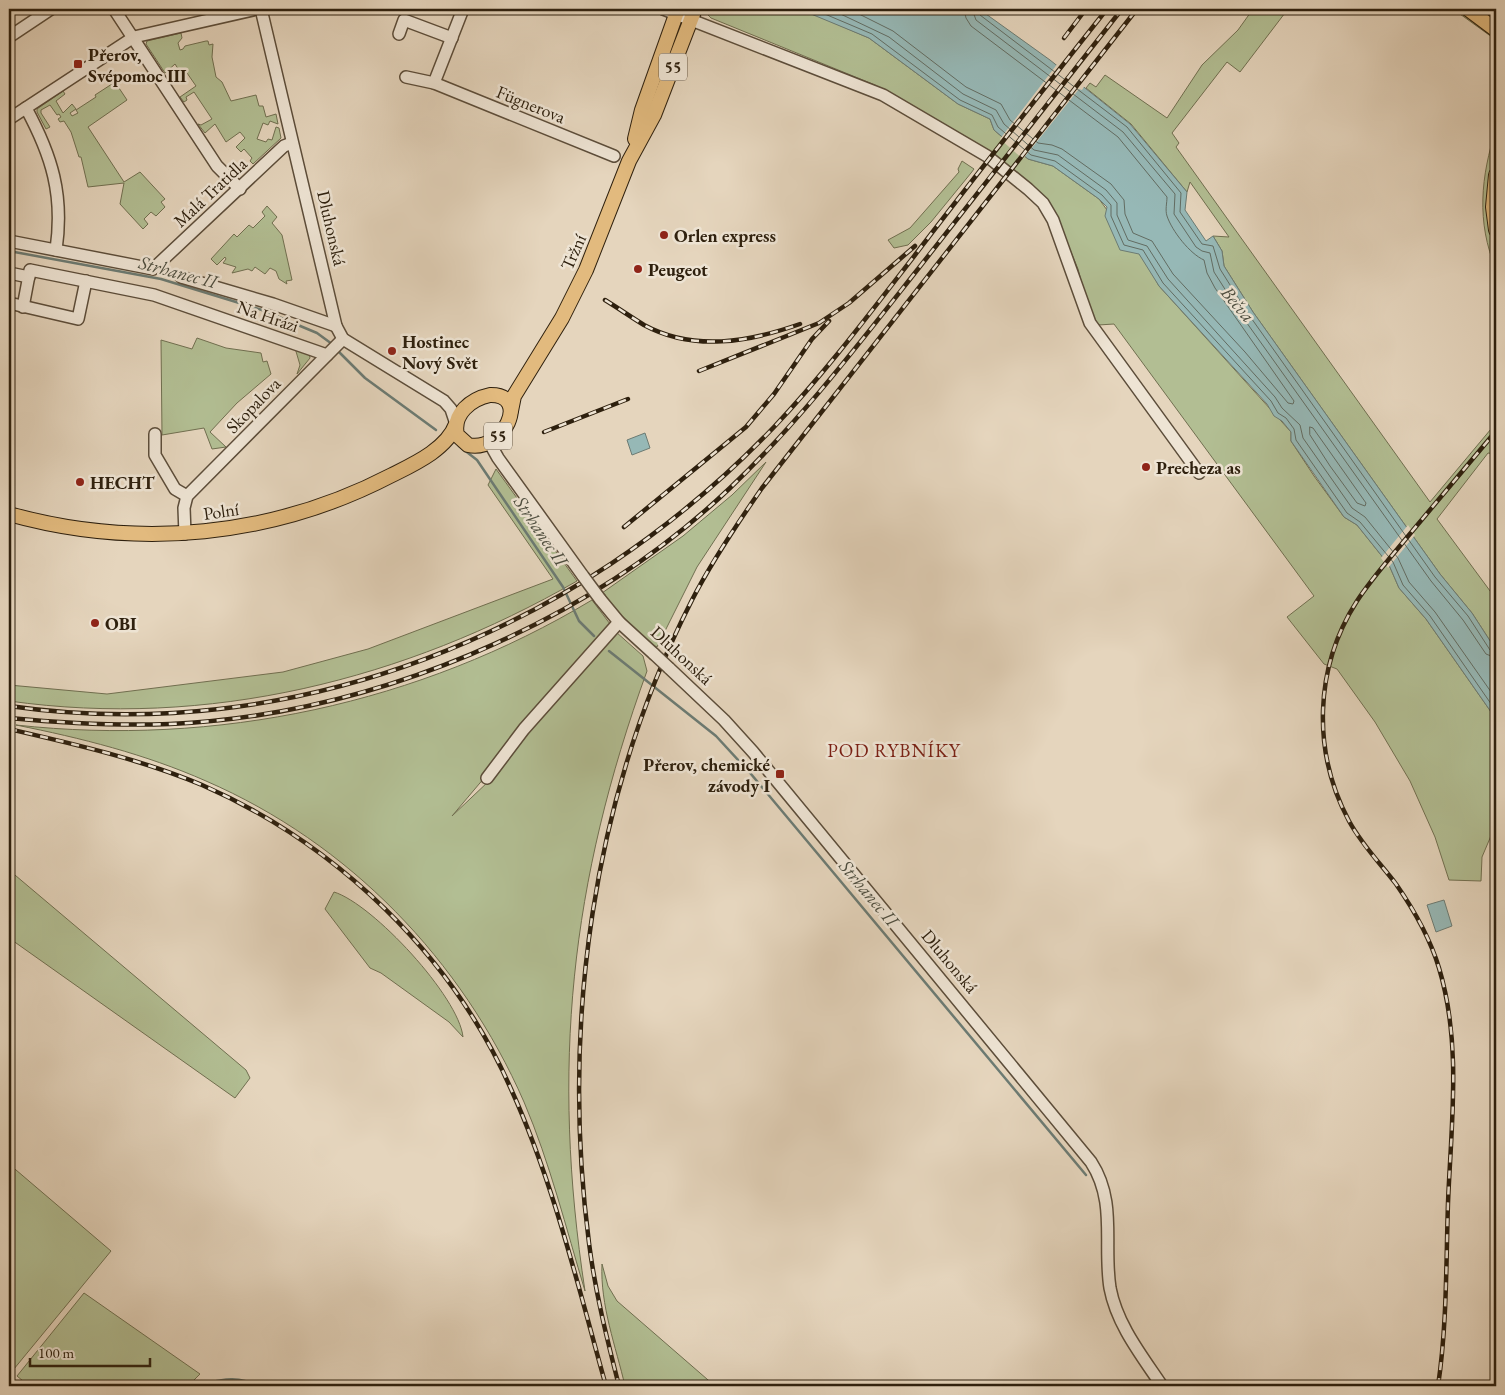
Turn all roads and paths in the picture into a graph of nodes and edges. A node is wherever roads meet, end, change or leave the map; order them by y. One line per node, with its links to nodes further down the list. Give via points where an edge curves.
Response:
1 (51, 9): 13 (street)
2 (114, 9): 14 (street)
3 (257, 9): 8 (street)
4 (261, 9): 20 (street, Dluhonská)
5 (463, 9): 15 (street)
6 (663, 9): 9 (street)
7 (1468, 9): 11 (main road)
8 (235, 11): 14 (street)
9 (677, 11): 10 (street); 22 (main road, Tržní / 55, via 642,110)
10 (693, 14): 22 (main road, Tržní / 55, via 654,114); 47 (street, via 883,95 986,156 1028,189 1053,220 1090,323)
11 (1496, 30)
12 (399, 34): 15 (street, via 404,20)
13 (9, 37)
14 (134, 37): 18 (street); 24 (street, via 217,166)
15 (452, 38): 17 (street)
16 (406, 77): 17 (street, Fügnerova)
17 (434, 83): 21 (street, Fügnerova)
18 (26, 108): 19 (street); 27 (street, via 46,148 58,188)
19 (9, 119)
20 (292, 143): 24 (street, Malá Tratidla, via 284,146); 34 (street, Dluhonská)
21 (614, 156)
22 (629, 161): 36 (main road, Tržní / 55, via 573,298)
23 (1496, 175): 25 (main road)
24 (240, 189): 27 (street, Malá Tratidla, via 153,269)
25 (1496, 230)
26 (9, 241): 27 (street)
27 (56, 250)
28 (9, 273): 29 (street, Na Hrázi)
29 (29, 277): 31 (street, Na Hrázi, via 30,270); 33 (street)
30 (181, 277): 34 (street, Na Hrázi)
31 (86, 282): 33 (street, via 78,319); 37 (street, Na Hrázi, via 154,295)
32 (9, 304): 33 (street)
33 (23, 307)
34 (336, 326): 35 (street, Dluhonská)
35 (343, 339): 37 (street, Skopalova); 39 (street)
36 (540, 352): 38 (main road, Tržní / 55, via 506,387); 41 (main road, Tržní / 55, via 514,396)
37 (327, 355): 48 (street, Skopalova)
38 (490, 395): 40 (main road, 55); 41 (main road, 55, via 503,398)
39 (444, 401): 40 (street); 42 (street, via 451,409)
40 (468, 405): 42 (main road, 55)
41 (511, 411): 44 (main road, 55, via 508,425)
42 (456, 424): 45 (main road, 55, via 457,435); 46 (main road, Polní / 55, via 441,446)
43 (155, 434): 48 (street, via 155,455 175,489)
44 (489, 442): 45 (main road, 55); 51 (street, Dluhonská, bridge, via 583,576)
45 (468, 445): 46 (main road, Polní / 55, via 454,446)
46 (425, 456): 50 (main road, Polní / 55, via 371,486 318,508 246,526)
47 (1199, 473)
48 (187, 496): 50 (street)
49 (9, 514): 50 (main road, Polní / 55, via 56,526 109,533)
50 (185, 534)
51 (620, 622): 52 (street, via 524,729); 53 (street, Dluhonská, bridge, via 724,720 753,752 1091,1162 1108,1205 1109,1275 1113,1300 1127,1332)
52 (487, 778)
53 (1162, 1386)

